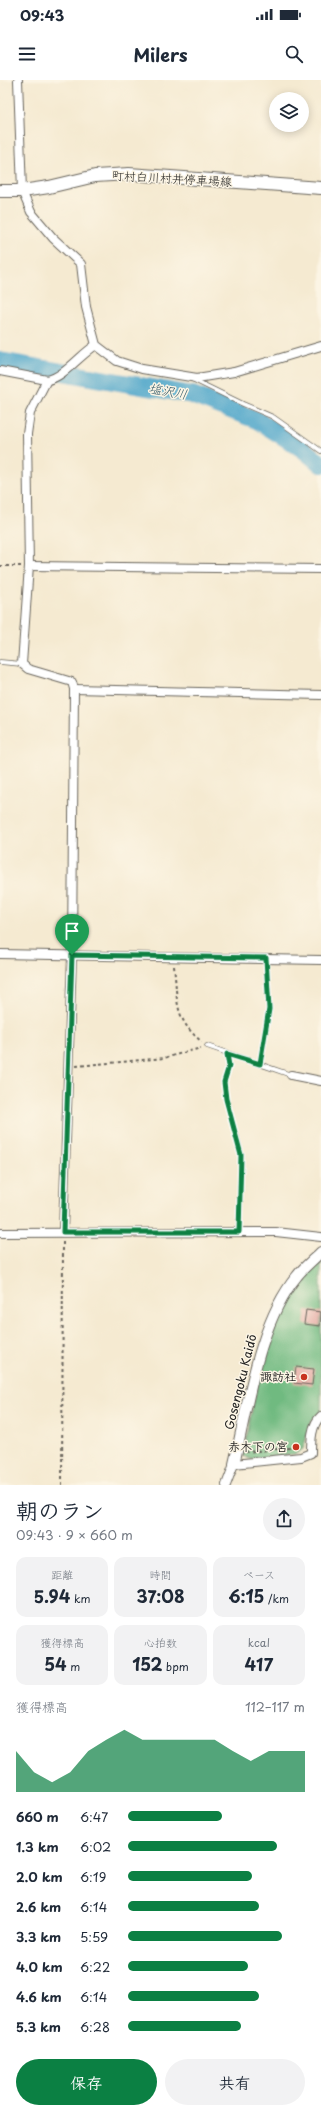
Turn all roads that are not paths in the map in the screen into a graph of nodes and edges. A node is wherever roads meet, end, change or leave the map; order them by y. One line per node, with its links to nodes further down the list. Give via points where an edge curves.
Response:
1 (18, 80): 4 (street)
2 (321, 188): 4 (main road, 町村白川村井停車場線, via 129,174 95,176)
3 (0, 191): 4 (main road, 町村白川村井停車場線)
4 (22, 191): 5 (street, via 31,212 53,238 81,264 86,307)
5 (96, 345): 8 (street, via 117,361 142,369); 9 (street)
6 (321, 346): 8 (street, via 234,372)
7 (0, 371): 9 (street)
8 (189, 377): 10 (lane, via 274,417)
9 (50, 379): 11 (street, via 30,413 27,434)
10 (321, 452)
11 (29, 566): 12 (street); 14 (street)
12 (321, 569)
13 (0, 662): 14 (lane)
14 (22, 664): 15 (street, via 28,669 72,682)
15 (74, 689): 16 (street); 18 (street)
16 (321, 695)
17 (0, 954): 18 (street)
18 (72, 955): 19 (street); 26 (street)
19 (266, 958): 20 (street); 22 (lane, via 269,1009)
20 (321, 960)
21 (206, 1046): 22 (lane)
22 (260, 1064): 23 (lane)
23 (290, 1075): 24 (street)
24 (321, 1081)
25 (236, 1134): 27 (lane, via 241,1155)
26 (63, 1232): 27 (street); 28 (street)
27 (239, 1232): 29 (street, via 276,1232)
28 (0, 1233)
29 (321, 1237)
30 (321, 1252): 32 (street, Gosengoku Kaidō, via 297,1276 282,1298 267,1332)
31 (321, 1416): 32 (street, via 312,1434 311,1453 301,1457)
32 (234, 1464): 33 (street, Gosengoku Kaidō)
33 (226, 1485)

